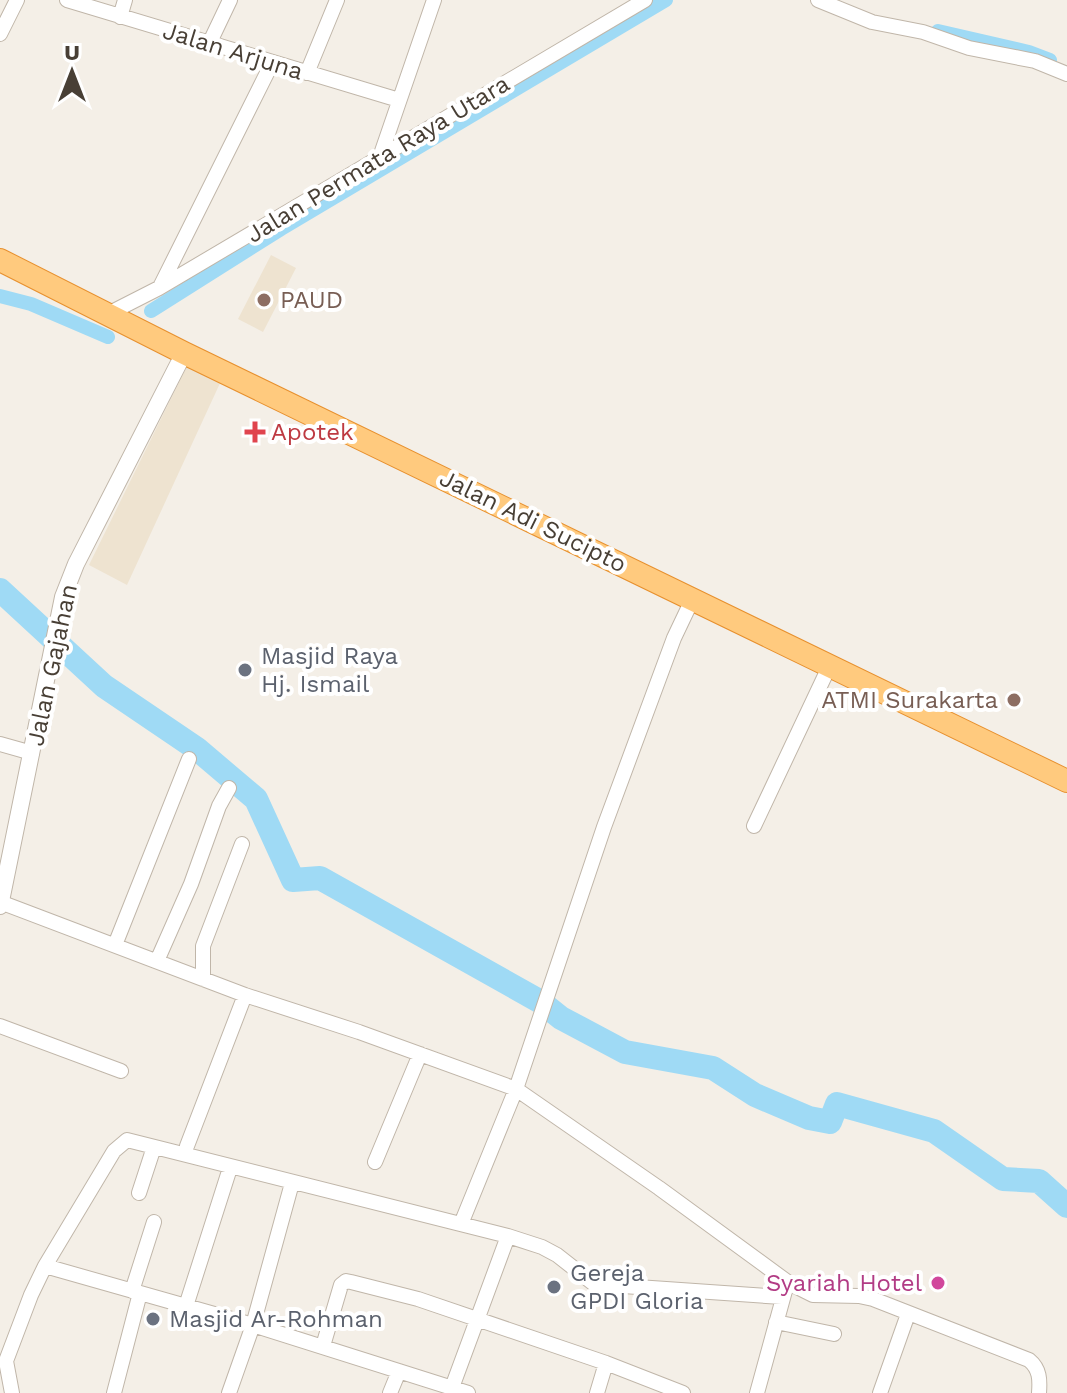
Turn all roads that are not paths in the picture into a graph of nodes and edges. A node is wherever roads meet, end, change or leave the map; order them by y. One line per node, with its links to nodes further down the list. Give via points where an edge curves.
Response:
1 (17, 0): 10 (street)
2 (67, 0): 9 (street, Jalan Arjuna)
3 (125, 0): 9 (street)
4 (230, 0): 11 (street)
5 (337, 0): 13 (street)
6 (434, 0): 15 (street)
7 (645, 0): 16 (street, Jalan Permata Raya Utara)
8 (818, 0): 14 (street, via 872,22 1035,61)
9 (120, 17): 11 (street, Jalan Arjuna)
10 (0, 34)
11 (210, 42): 13 (street, Jalan Arjuna)
12 (270, 67): 18 (street)
13 (307, 73): 15 (street, Jalan Arjuna)
14 (1067, 74)
15 (399, 100): 16 (street)
16 (380, 157): 18 (street, Jalan Permata Raya Utara)
17 (0, 260): 19 (highway, Jalan Adi Sucipto)
18 (159, 288): 19 (street, Jalan Permata Raya Utara)
19 (108, 314): 20 (highway, Jalan Adi Sucipto)
20 (184, 353): 21 (highway, Jalan Adi Sucipto); 24 (street, Jalan Gajahan, via 63,597)
21 (693, 598): 22 (highway, Jalan Adi Sucipto); 39 (street, via 663,667)
22 (830, 665): 26 (highway, Jalan Adi Sucipto); 28 (street)
23 (0, 744): 24 (street)
24 (32, 753): 29 (street, Jalan Gajahan)
25 (189, 759): 32 (street)
26 (1067, 781)
27 (229, 788): 33 (street)
28 (754, 826)
29 (8, 832): 31 (street, Jalan Gajahan)
30 (242, 844): 34 (street, via 203,946)
31 (0, 903): 32 (street)
32 (115, 945): 33 (street)
33 (157, 961): 34 (street)
34 (203, 979): 35 (street)
35 (245, 995): 37 (street); 40 (street)
36 (0, 1026): 38 (street)
37 (420, 1054): 39 (street); 42 (street)
38 (121, 1071)
39 (516, 1089): 47 (street); 50 (street, via 659,1188)
40 (187, 1146)
41 (154, 1147): 43 (street); 45 (street); 49 (street, via 134,1141 120,1144)
42 (375, 1162)
43 (230, 1168): 44 (street); 52 (street)
44 (292, 1183): 47 (street); 56 (street)
45 (139, 1193)
46 (154, 1222): 51 (street)
47 (461, 1224): 48 (street)
48 (508, 1236): 50 (street, via 557,1255 594,1284); 54 (street)
49 (45, 1266): 51 (street); 62 (street, via 7,1356)
50 (785, 1290): 53 (street, via 859,1296); 55 (street)
51 (136, 1292): 52 (street); 63 (street)
52 (186, 1306): 56 (street)
53 (908, 1314): 70 (street); 71 (street, via 1029,1360 1039,1374)
54 (477, 1319): 58 (street, via 346,1281); 59 (street); 61 (street)
55 (776, 1322): 57 (street); 69 (street)
56 (253, 1325): 58 (street); 64 (street)
57 (834, 1334)
58 (323, 1346): 60 (street)
59 (606, 1363): 67 (street); 68 (street)
60 (399, 1371): 61 (street); 65 (street)
61 (451, 1390): 66 (street)
62 (12, 1393)
63 (114, 1393)
64 (229, 1393)
65 (390, 1393)
66 (468, 1393)
67 (597, 1393)
68 (683, 1393)
69 (757, 1393)
70 (880, 1393)
71 (1039, 1393)

